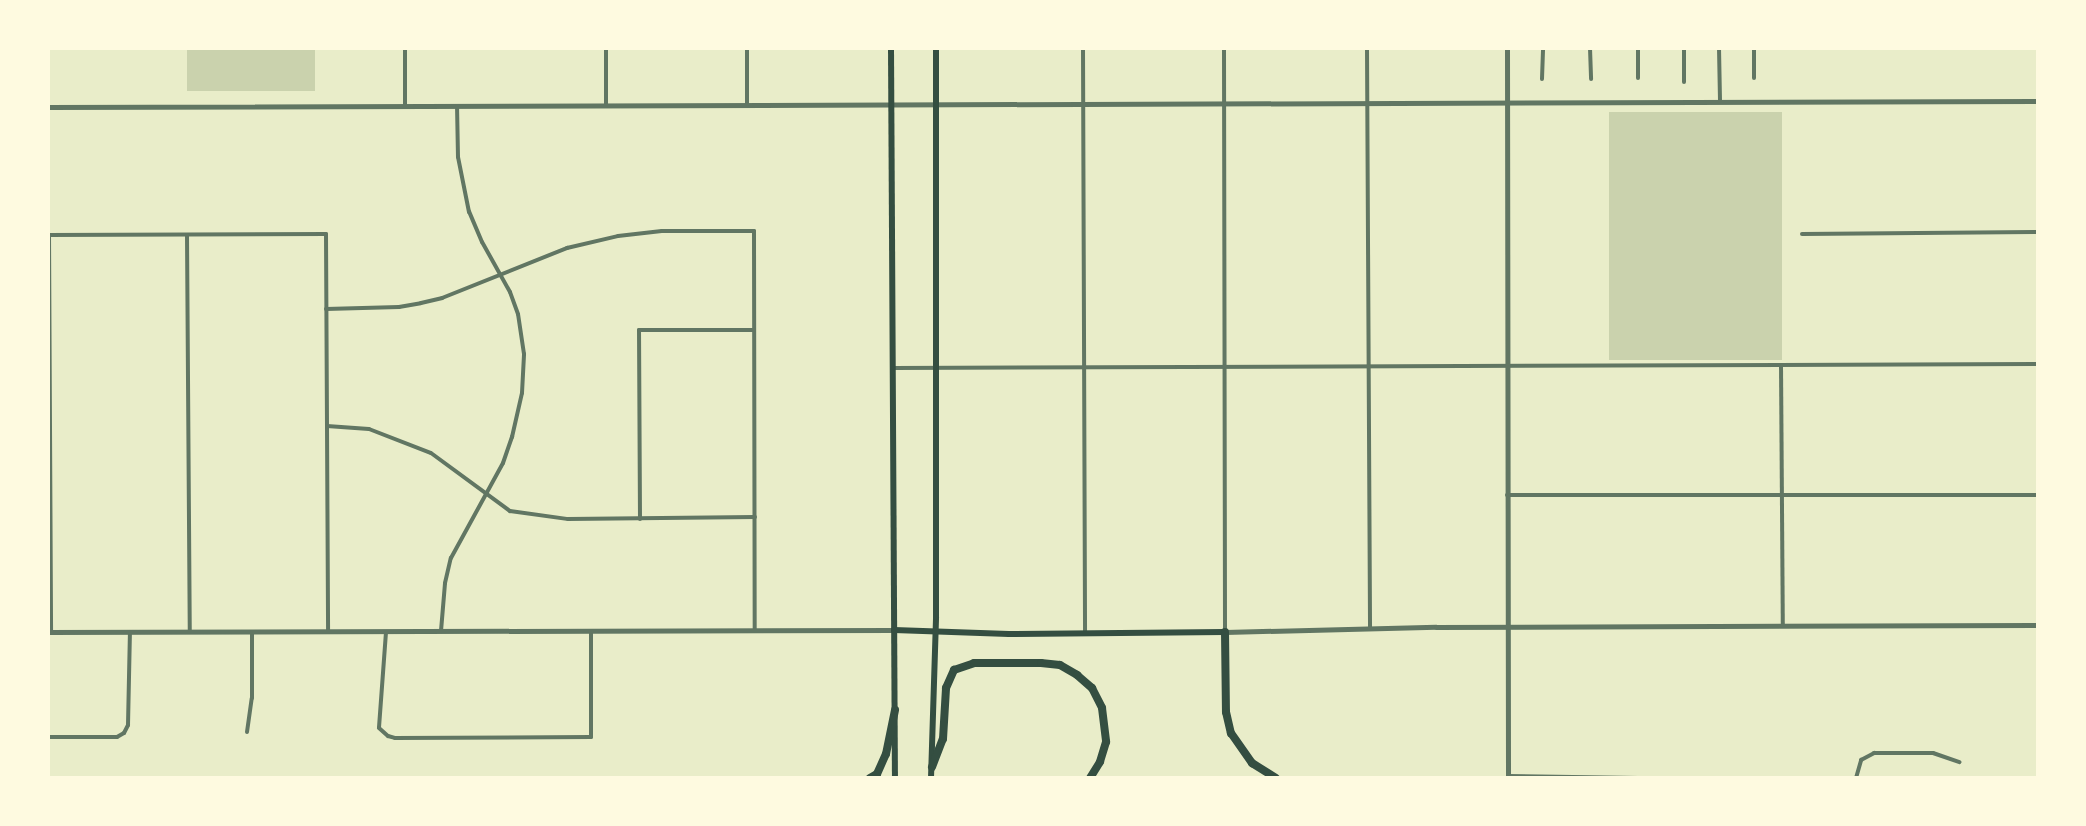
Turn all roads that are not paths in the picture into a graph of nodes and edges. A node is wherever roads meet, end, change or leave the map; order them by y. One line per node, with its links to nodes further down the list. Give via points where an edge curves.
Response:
1 (405, 48): 32 (street)
2 (606, 48): 27 (street)
3 (747, 48): 28 (street)
4 (891, 48): 29 (main road)
5 (936, 48): 30 (main road)
6 (1083, 48): 25 (street)
7 (1224, 48): 26 (street)
8 (1367, 48): 23 (street)
9 (1507, 48): 22 (street)
10 (1543, 48): 18 (street)
11 (1590, 48): 19 (street)
12 (1638, 48): 16 (street)
13 (1684, 48): 20 (street)
14 (1719, 48): 24 (street)
15 (1754, 48): 17 (street)
16 (1638, 78)
17 (1754, 78)
18 (1542, 79)
19 (1591, 79)
20 (1684, 82)
21 (2038, 101): 24 (street)
22 (1507, 102): 23 (street); 24 (street); 44 (street)
23 (1368, 103): 26 (street); 43 (street)
24 (1720, 103)
25 (1083, 104): 26 (street); 30 (street); 45 (street)
26 (1224, 105): 46 (street)
27 (606, 106): 28 (street); 33 (street)
28 (747, 106): 29 (street)
29 (891, 106): 30 (street); 47 (main road)
30 (936, 106): 48 (main road)
31 (48, 107): 32 (street)
32 (405, 107): 33 (street)
33 (457, 107): 38 (street, via 458,157 469,212)
34 (2038, 232): 35 (street)
35 (1802, 234)
36 (49, 235): 37 (street); 49 (street)
37 (187, 235): 39 (street, via 326,234); 65 (street)
38 (501, 274): 39 (street, via 421,303); 40 (street, via 567,248 618,236 662,231 754,231); 52 (street, via 518,314 524,354 512,437)
39 (326, 309): 50 (street)
40 (754, 330): 56 (street); 57 (street, via 639,330)
41 (2038, 364): 42 (street)
42 (1781, 365): 44 (street); 54 (street)
43 (1369, 366): 44 (street); 46 (street); 61 (street)
44 (1507, 366): 53 (street)
45 (1083, 367): 46 (street); 48 (street); 74 (street)
46 (1225, 367): 73 (street)
47 (894, 368): 48 (street); 64 (main road)
48 (934, 368): 72 (main road)
49 (49, 369): 51 (street)
50 (327, 426): 52 (street, via 369,429 400,439 431,453); 69 (street)
51 (49, 494): 67 (street)
52 (486, 495): 57 (street, via 510,511 537,516); 71 (street, via 451,558)
53 (1507, 495): 54 (street); 60 (street)
54 (1782, 495): 55 (street); 59 (street)
55 (2038, 495)
56 (755, 517): 57 (street); 62 (street)
57 (640, 519)
58 (2038, 625): 59 (street)
59 (1783, 626): 60 (street)
60 (1508, 627): 61 (street); 80 (street)
61 (1370, 628): 73 (street)
62 (755, 629): 63 (street); 64 (street)
63 (591, 630): 70 (street, via 591,737 388,736 379,728); 71 (street)
64 (894, 630): 72 (main road); 75 (main road)
65 (190, 631): 66 (street); 68 (street)
66 (252, 631): 69 (street); 76 (street, via 252,698)
67 (49, 632): 68 (street)
68 (130, 632): 77 (street, via 128,725 124,733 117,737)
69 (328, 632): 70 (street)
70 (386, 632): 71 (street)
71 (441, 632)
72 (936, 632): 74 (main road); 79 (main road)
73 (1225, 632): 74 (main road); 85 (highway, via 1226,712 1231,733 1251,763)
74 (1085, 634)
75 (895, 710): 81 (highway, via 886,754 880,769); 82 (main road)
76 (247, 732)
77 (48, 737)
78 (1959, 762): 87 (street, via 1933,753 1874,753 1861,759)
79 (932, 766): 83 (main road); 84 (highway, via 943,739 946,688 954,670 974,663 1041,663 1060,665 1077,675 1092,688 1102,708 1106,742)
80 (1508, 777): 86 (street)
81 (870, 778)
82 (895, 778)
83 (931, 778)
84 (1090, 778)
85 (1276, 778)
86 (1638, 778)
87 (1856, 778)

